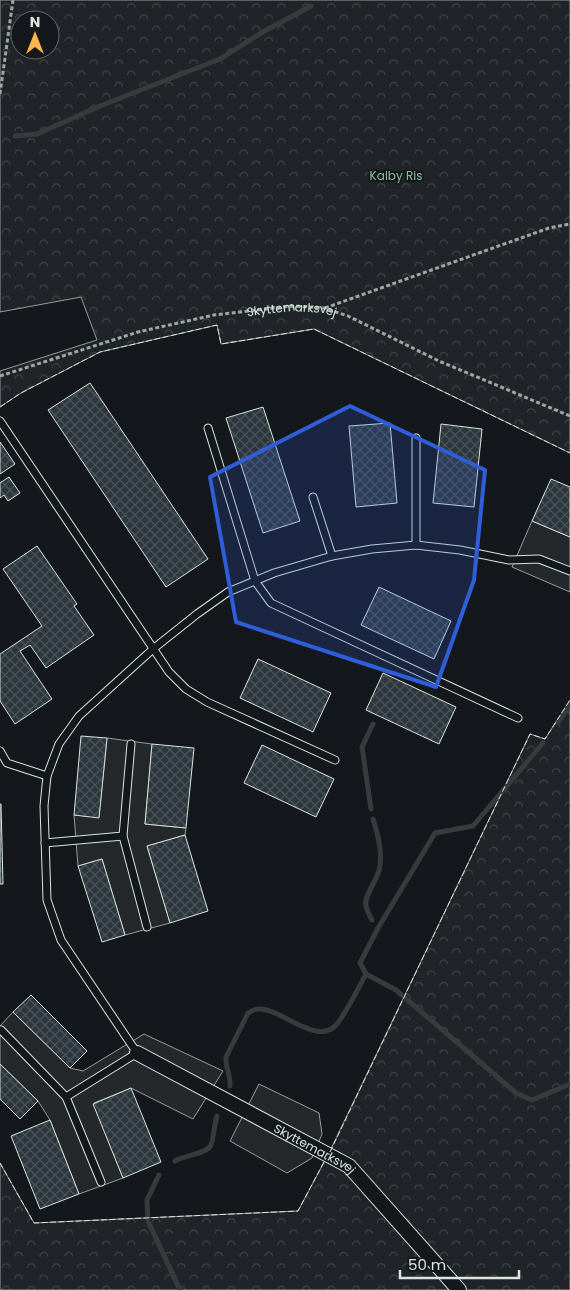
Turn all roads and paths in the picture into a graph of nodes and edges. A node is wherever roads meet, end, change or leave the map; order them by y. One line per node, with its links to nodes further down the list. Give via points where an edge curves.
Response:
1 (13, 0): 2 (path)
2 (0, 94)
3 (570, 224): 4 (path, via 549,228)
4 (324, 308): 5 (path, Skyttemarksvej, via 291,306 214,315 138,332); 6 (path, Skyttemarksvej)
5 (0, 376)
6 (570, 416)
7 (0, 421): 15 (lane)
8 (208, 428): 14 (lane)
9 (416, 438): 11 (lane)
10 (313, 497): 12 (lane)
11 (416, 545): 12 (lane); 13 (lane, via 509,560 539,559)
12 (332, 556): 14 (lane)
13 (570, 571)
14 (255, 581): 15 (lane, via 228,592); 16 (lane, via 271,603)
15 (153, 649): 19 (lane, via 186,689 207,702); 20 (lane, via 79,716 59,744)
16 (518, 718)
17 (132, 744): 21 (lane)
18 (0, 751): 20 (lane, via 7,763)
19 (335, 760)
20 (47, 776): 22 (lane)
21 (122, 836): 22 (lane); 23 (lane)
22 (45, 843): 25 (lane, via 47,900 61,940)
23 (147, 927)
24 (1, 1030): 26 (lane)
25 (137, 1053): 26 (lane); 28 (street, Skyttemarksvej, via 349,1166)
26 (66, 1097): 27 (lane)
27 (101, 1182)
28 (459, 1290)

